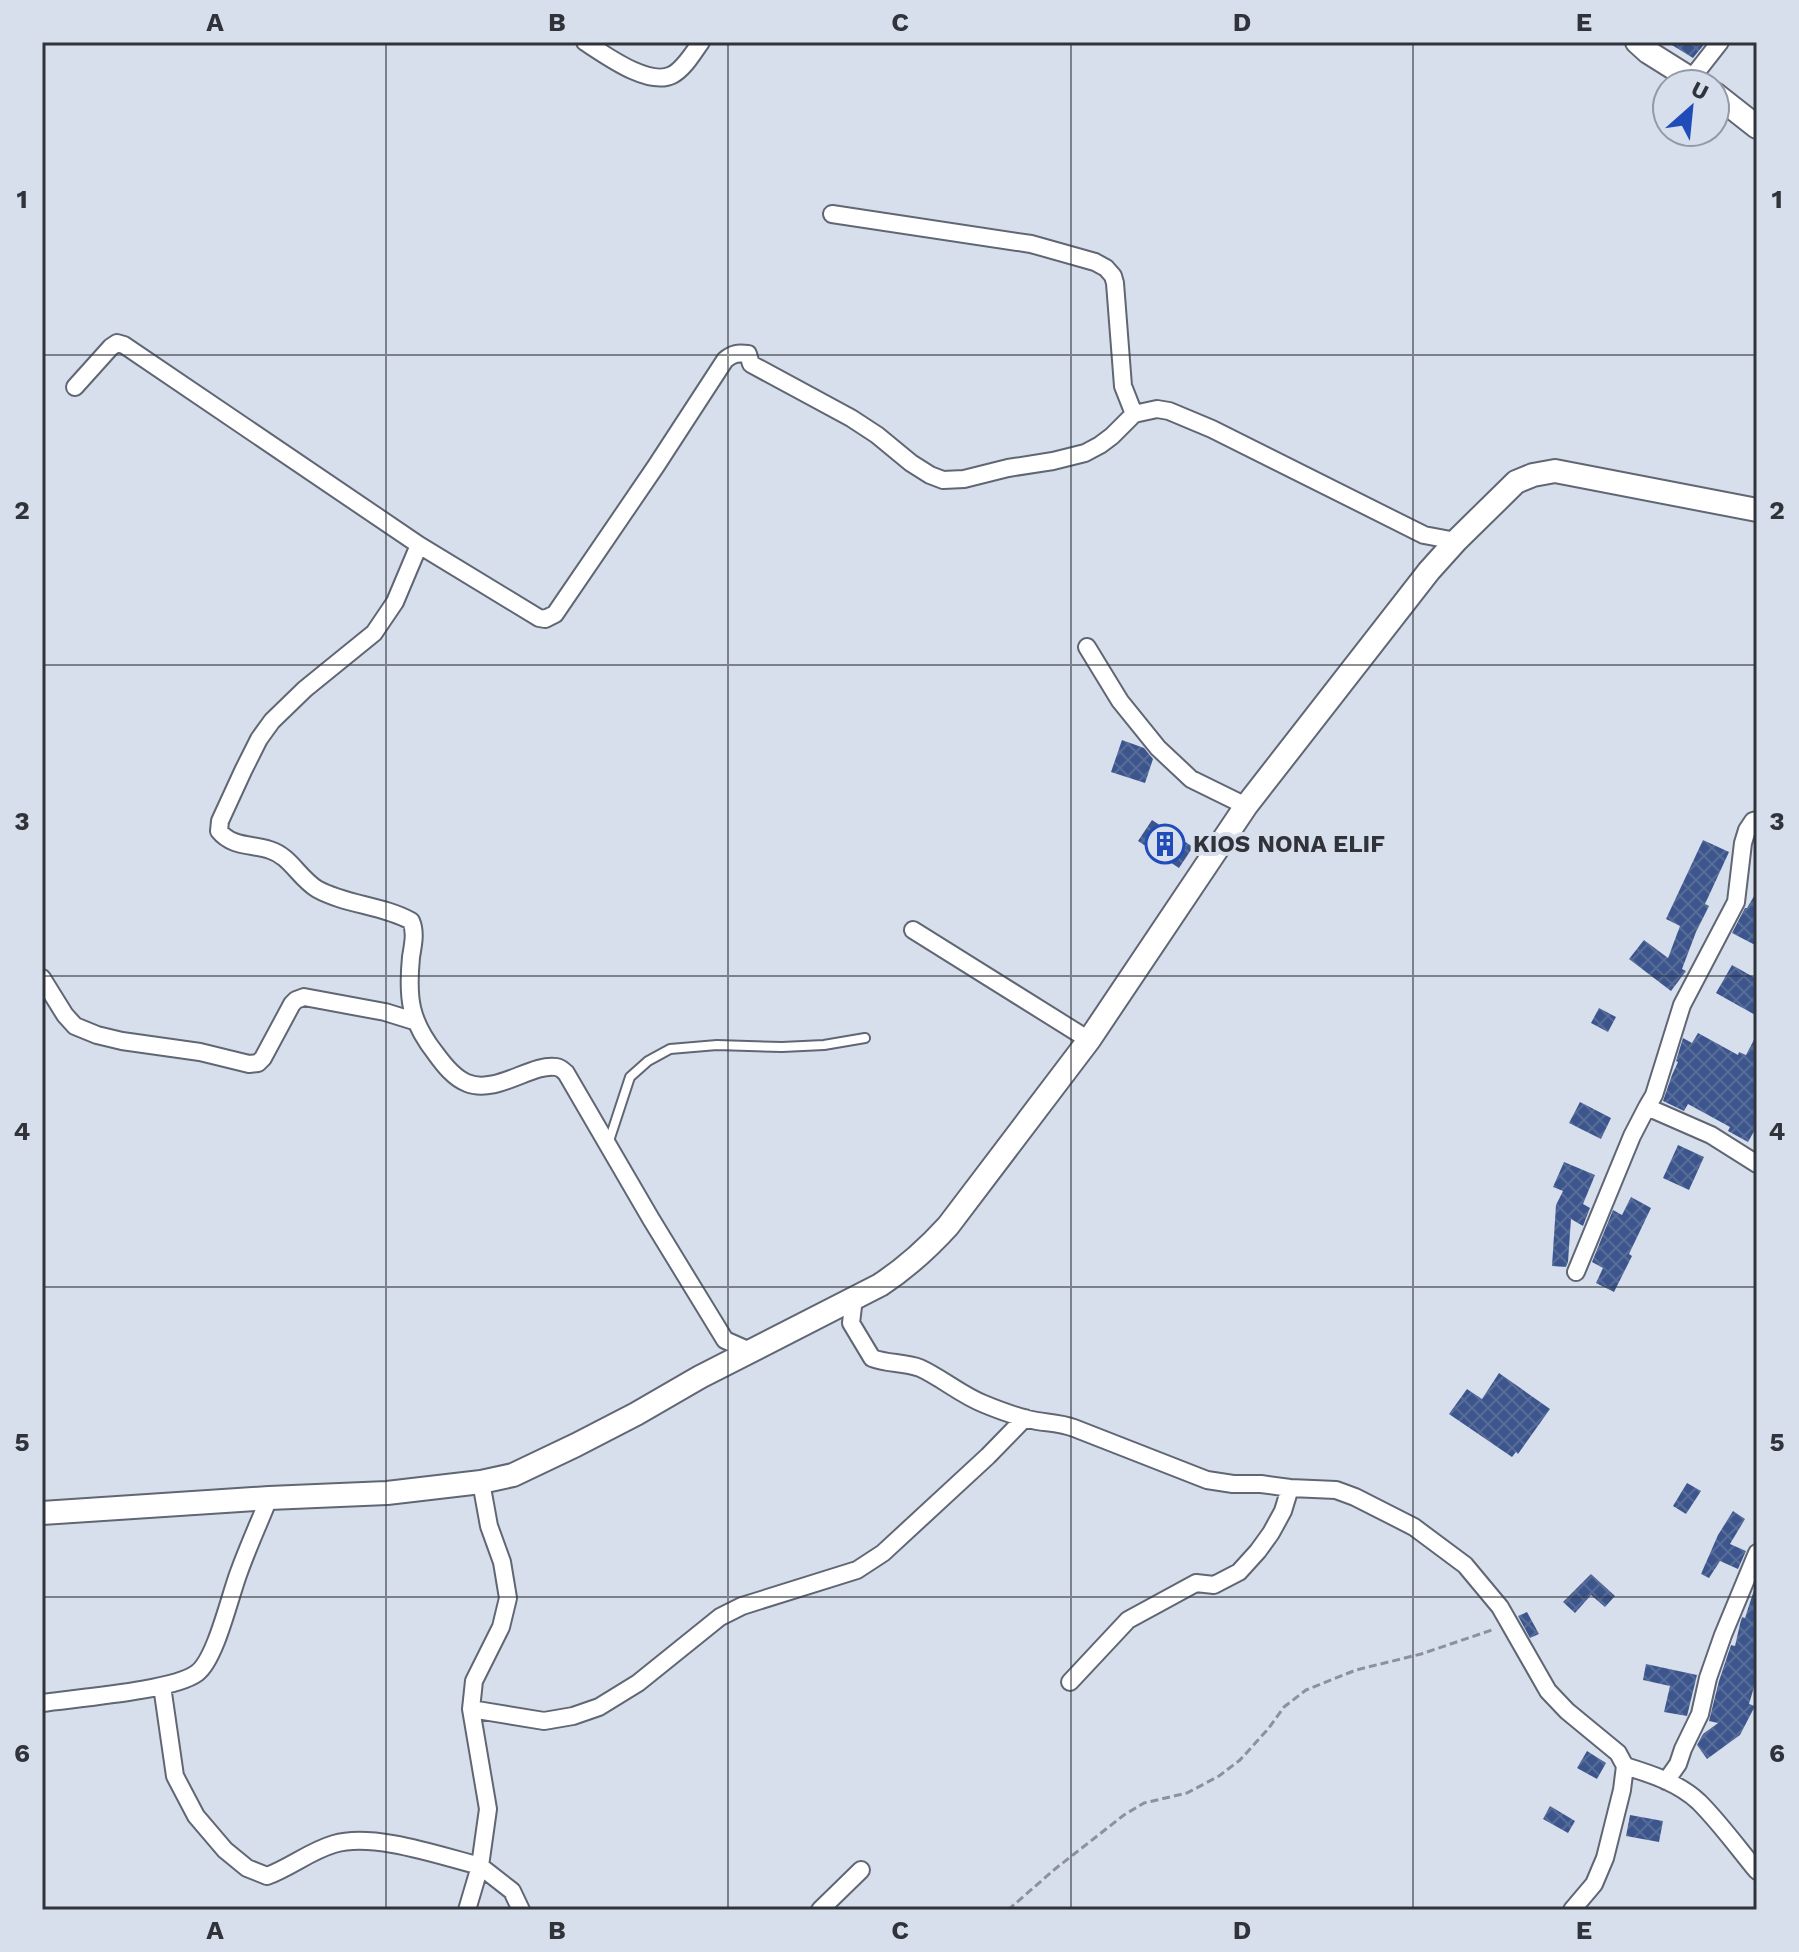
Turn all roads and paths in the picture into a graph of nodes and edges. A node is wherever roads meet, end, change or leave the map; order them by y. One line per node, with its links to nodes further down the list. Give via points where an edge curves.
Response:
1 (585, 42): 2 (street, via 623,66 659,78 672,75)
2 (701, 42)
3 (1720, 42): 6 (street)
4 (1647, 45): 5 (street)
5 (1677, 68)
6 (1704, 68)
7 (1731, 107): 8 (street)
8 (1757, 127)
9 (832, 214): 11 (street, via 1031,244 1106,268 1115,283 1123,386)
10 (75, 387): 14 (street, via 111,347 124,345)
11 (1134, 414): 13 (street, via 1157,409 1188,418 1424,535); 14 (street, via 1085,453 943,480 851,418 751,364 748,354 731,354 555,614 539,618)
12 (1757, 510): 13 (street, via 1555,471 1516,482)
13 (1456, 541): 16 (street)
14 (419, 545): 20 (street, via 395,602 374,633 305,689 259,739 219,831 232,842 284,857 319,890 411,921 409,989)
15 (1087, 647): 16 (street, via 1120,701 1158,748 1191,779)
16 (1246, 806): 22 (street)
17 (1757, 820): 23 (street, via 1743,843 1736,902 1682,1005)
18 (913, 930): 22 (street)
19 (42, 978): 20 (street, via 75,1026 122,1041 249,1064 263,1058 292,1004 304,997)
20 (414, 1021): 24 (street, via 442,1062 468,1084 562,1069)
21 (865, 1038): 24 (lane, via 824,1045 670,1049 630,1077)
22 (1089, 1040): 27 (street, via 948,1226 905,1268)
23 (1647, 1107): 25 (street, via 1711,1135); 26 (street)
24 (608, 1145): 28 (street, via 725,1340)
25 (1757, 1164)
26 (1576, 1272)
27 (854, 1298): 28 (street); 29 (street, via 851,1323 872,1358 920,1368 958,1392)
28 (750, 1351): 30 (street, via 576,1445 513,1475)
29 (1025, 1418): 31 (street, via 1062,1424 1207,1480); 39 (street, via 883,1553 857,1570 720,1617 638,1683 599,1707 544,1721)
30 (481, 1482): 32 (street); 39 (street, via 508,1598 501,1627 474,1681)
31 (1290, 1488): 35 (street, via 1336,1490 1414,1527 1465,1565); 36 (street, via 1271,1533 1239,1572 1214,1585 1196,1583 1128,1620)
32 (269, 1498): 33 (street); 37 (street, via 204,1665 193,1675)
33 (42, 1513)
34 (1757, 1553): 41 (street, via 1718,1649 1700,1714)
35 (1507, 1621): 40 (street, via 1548,1691 1618,1753); 48 (path, via 1488,1632 1306,1690 1219,1776 1124,1815)
36 (1070, 1682)
37 (162, 1686): 38 (street); 42 (street, via 175,1776 196,1816 247,1868 267,1876 337,1843 368,1841)
38 (42, 1703)
39 (471, 1709): 42 (street, via 488,1809)
40 (1625, 1766): 41 (street); 49 (street, via 1605,1858 1594,1884)
41 (1666, 1781): 44 (street, via 1699,1802)
42 (480, 1866): 45 (street); 46 (street, via 512,1891)
43 (861, 1870): 47 (street)
44 (1757, 1871)
45 (467, 1910)
46 (521, 1910)
47 (820, 1910)
48 (1008, 1910)
49 (1572, 1910)

